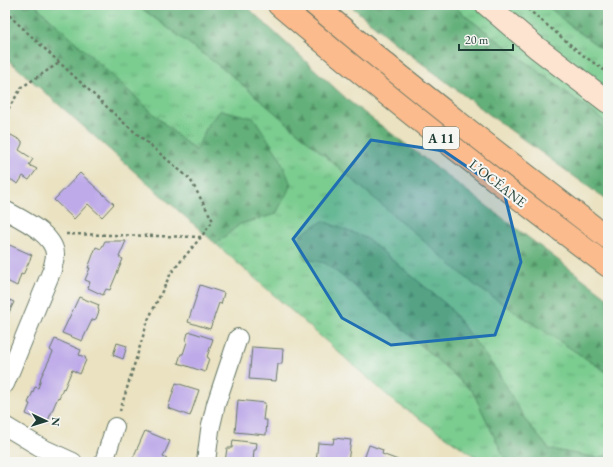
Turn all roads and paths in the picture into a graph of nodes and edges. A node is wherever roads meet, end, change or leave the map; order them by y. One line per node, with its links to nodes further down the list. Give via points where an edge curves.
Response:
1 (279, 5): 14 (highway, L’OCÉANE / A 11, via 451,146)
2 (315, 5): 13 (highway, L’OCÉANE / A 11, via 433,102)
3 (487, 5): 8 (street, via 536,47)
4 (523, 5): 7 (path)
5 (5, 11): 6 (path)
6 (59, 63): 9 (path, via 22,87); 12 (path, via 122,122 190,179 213,221)
7 (608, 73)
8 (608, 102)
9 (5, 114)
10 (5, 210): 11 (street)
11 (43, 233): 12 (path); 16 (street, via 52,244 55,255 52,270)
12 (201, 237): 18 (path, via 171,273 148,320)
13 (608, 238)
14 (608, 266)
15 (238, 338): 21 (street, via 216,404)
16 (5, 384)
17 (5, 426): 19 (street, via 40,447)
18 (115, 427): 20 (street)
19 (73, 462)
20 (104, 462)
21 (206, 462)

